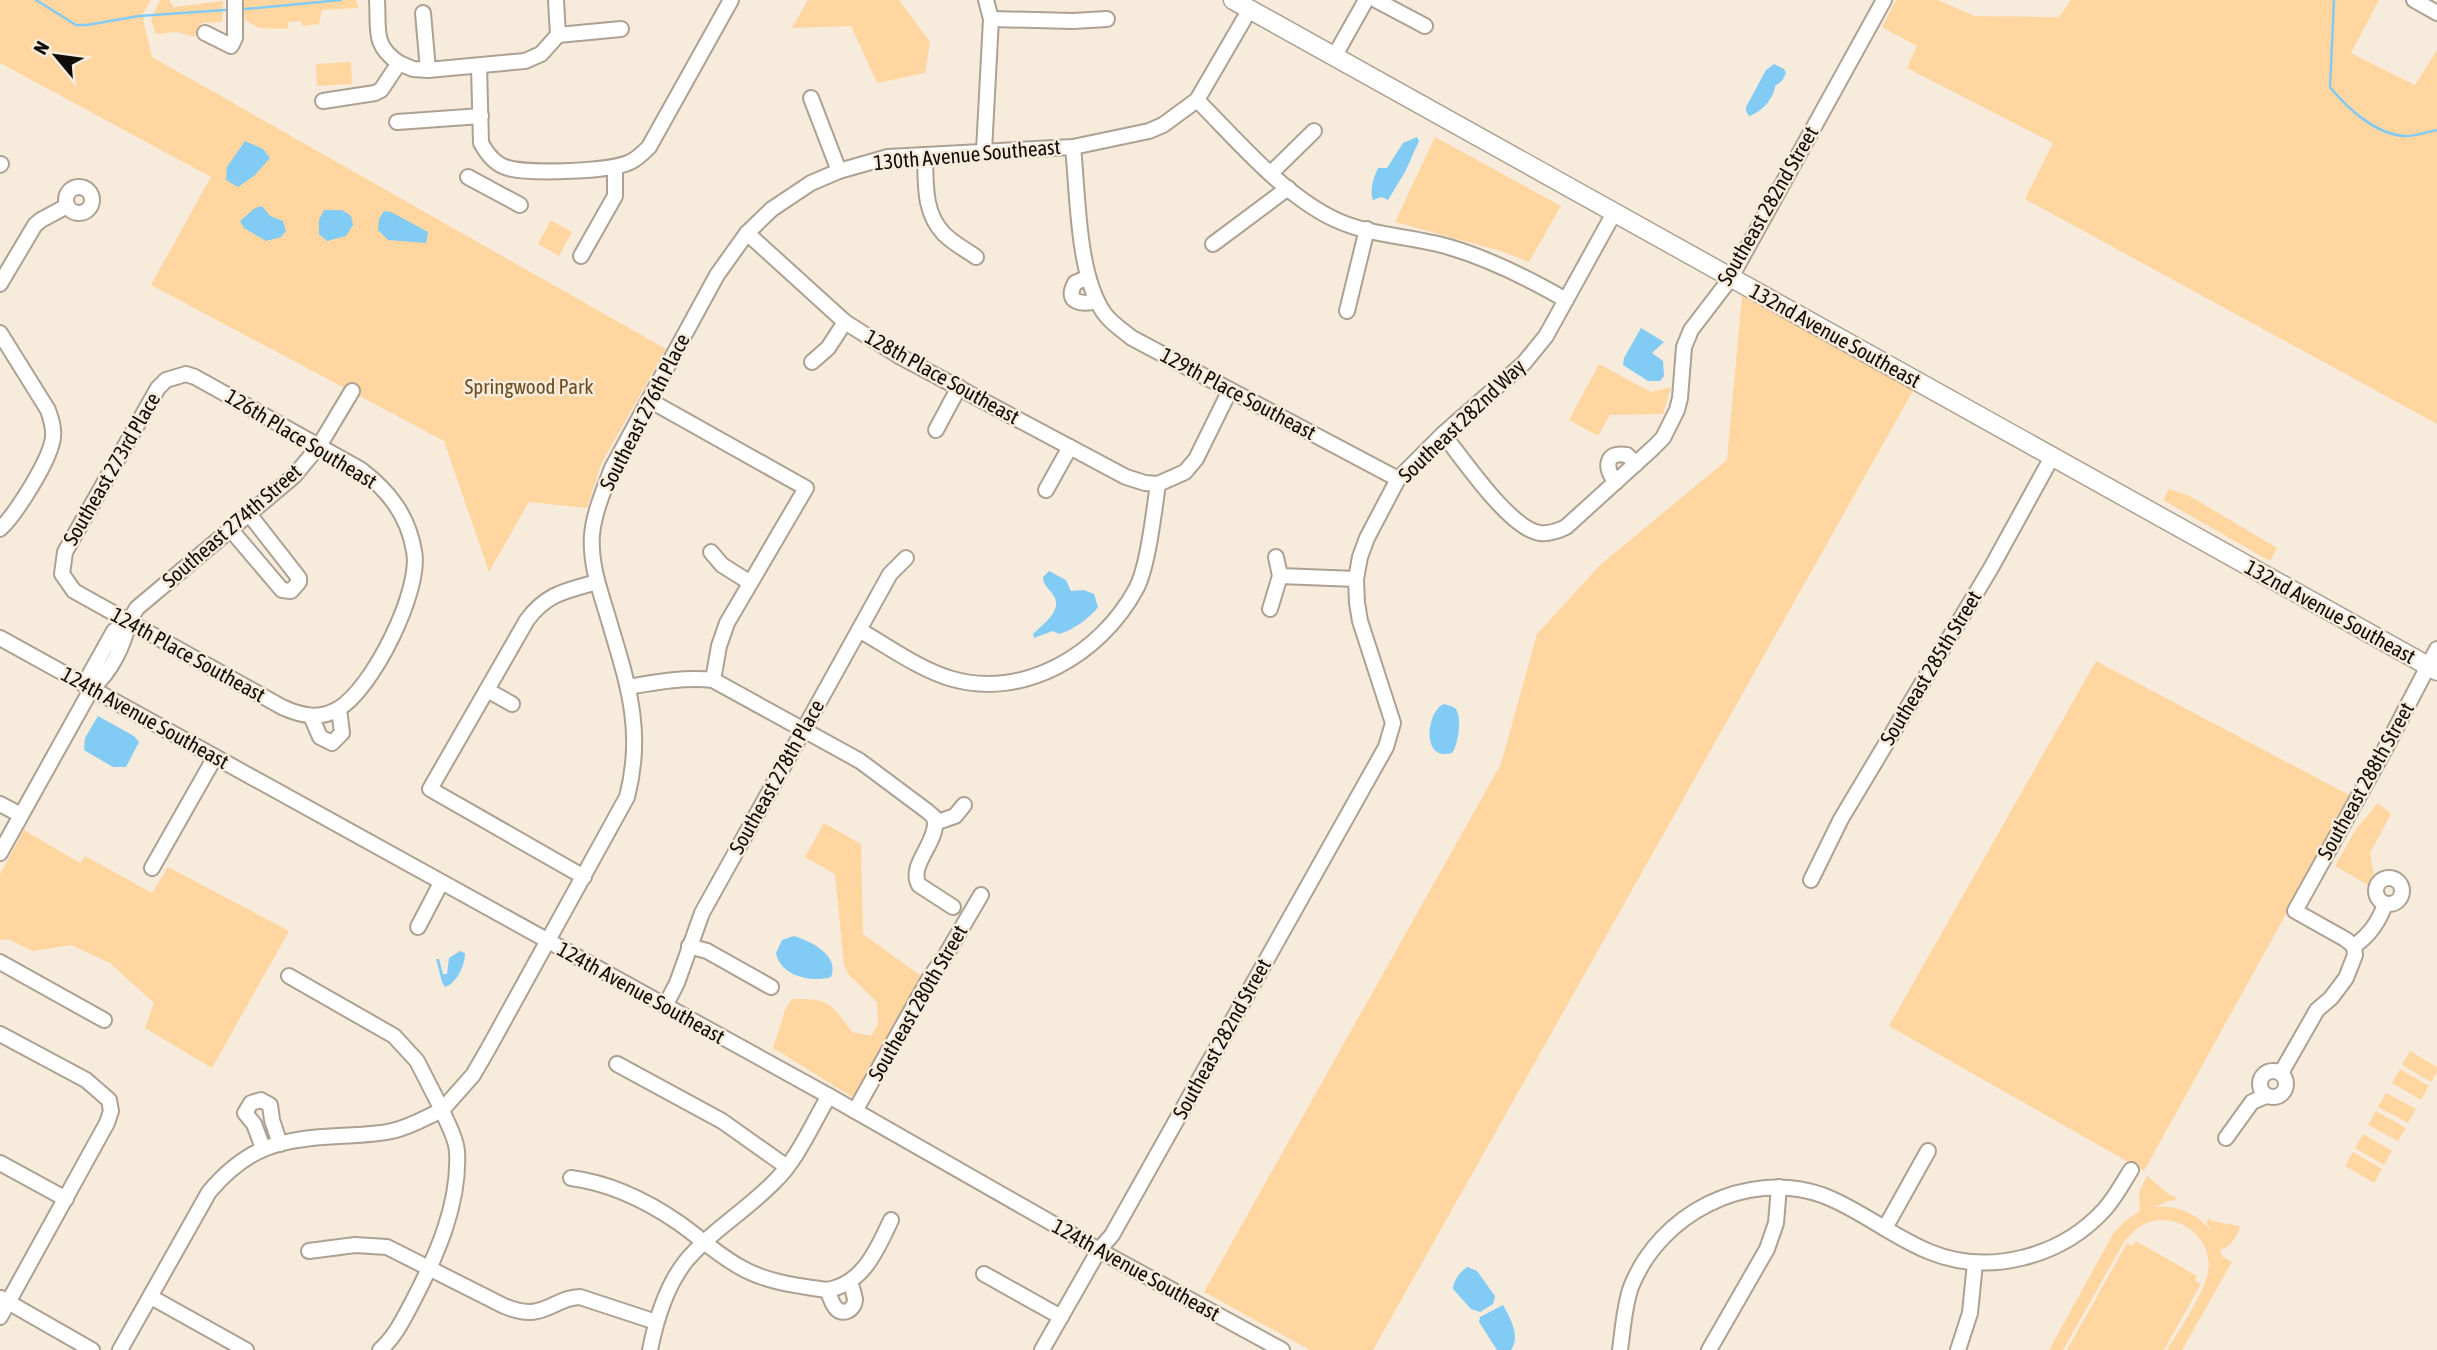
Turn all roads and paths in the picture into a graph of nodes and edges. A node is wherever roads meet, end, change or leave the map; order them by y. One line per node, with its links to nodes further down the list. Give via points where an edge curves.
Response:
1 (235, 0): 18 (street, via 231,46)
2 (377, 0): 21 (street, via 380,46)
3 (556, 0): 19 (street)
4 (731, 0): 33 (street, via 649,147 632,162)
5 (986, 0): 14 (street)
6 (1233, 0): 11 (main road, 132nd Avenue Southeast)
7 (1366, 0): 20 (street)
8 (1376, 0): 16 (street)
9 (1884, 0): 48 (street, Southeast 282nd Street)
10 (2414, 0): 13 (street)
11 (1250, 9): 20 (main road, 132nd Avenue Southeast); 25 (street)
12 (423, 12): 23 (street)
13 (2437, 13)
14 (991, 19): 15 (street); 31 (street)
15 (1107, 19)
16 (1425, 26)
17 (621, 29): 19 (street)
18 (205, 33)
19 (558, 35): 22 (street, via 541,54 526,61)
20 (1334, 57): 42 (main road, 132nd Avenue Southeast)
21 (399, 63): 23 (street); 26 (street, via 375,93)
22 (479, 66): 23 (street); 27 (street)
23 (428, 69)
24 (811, 98): 35 (street)
25 (1197, 100): 30 (street, 130th Avenue Southeast, via 1149,131); 36 (street)
26 (323, 101)
27 (481, 116): 28 (street); 34 (street, via 481,143 486,153)
28 (397, 122)
29 (1314, 131): 36 (street)
30 (1073, 147): 31 (street, 130th Avenue Southeast); 57 (street, 129th Place Southeast, via 1088,278 1105,314 1132,338)
31 (984, 151): 32 (street, 130th Avenue Southeast)
32 (925, 155): 35 (street, 130th Avenue Southeast, via 888,157); 47 (street, via 927,202 933,218 945,235)
33 (615, 167): 34 (street, via 539,172); 46 (street, via 615,196)
34 (507, 168): 39 (street)
35 (839, 171): 44 (street, 130th Avenue Southeast, via 793,194)
36 (1271, 173): 38 (street)
37 (468, 177): 39 (street)
38 (1288, 188): 43 (street, via 1336,220); 45 (street)
39 (495, 191): 41 (street)
40 (67, 205): 49 (street, via 35,225)
41 (520, 205)
42 (1615, 213): 48 (main road, 132nd Avenue Southeast); 50 (street, Southeast 282nd Way)
43 (1367, 229): 50 (street, via 1449,247 1526,277); 51 (street)
44 (747, 233): 52 (street, 128th Place Southeast); 59 (street, Southeast 276th Place, via 717,275)
45 (1213, 244)
46 (581, 257)
47 (976, 257)
48 (1730, 279): 64 (main road, 132nd Avenue Southeast); 65 (street, Southeast 282nd Street, via 1691,330 1683,354 1680,398 1670,426)
49 (0, 284)
50 (1566, 300): 61 (street, Southeast 282nd Way, via 1537,349)
51 (1347, 311)
52 (845, 322): 54 (street); 56 (street, 128th Place Southeast)
53 (0, 333): 71 (street, via 48,410 53,439 28,490)
54 (812, 362)
55 (178, 375): 62 (street, 126th Place Southeast, via 195,377); 76 (street, Southeast 273rd Place, via 158,388 65,552)
56 (960, 387): 60 (street); 63 (street, 128th Place Southeast)
57 (1230, 390): 66 (street, 129th Place Southeast); 68 (street, via 1196,459 1185,472)
58 (352, 391): 62 (street, Southeast 274th Street)
59 (649, 400): 79 (street, Southeast 276th Place, via 599,502 592,536); 80 (street, via 806,488)
60 (936, 430)
61 (1443, 434): 66 (street, Southeast 282nd Way); 67 (street, Southeast 282nd Street, via 1514,520 1539,533 1566,527)
62 (319, 446): 70 (street, Southeast 274th Street, via 294,476); 92 (street, 126th Place Southeast, via 380,484 395,501 415,552 412,590 403,615 364,684)
63 (1070, 447): 68 (street, 128th Place Southeast, via 1126,477); 69 (street)
64 (2052, 457): 86 (main road, 132nd Avenue Southeast); 104 (street, Southeast 285th Street, via 1841,819)
65 (1636, 464): 67 (street, Southeast 282nd Street); 67 (street, via 1627,455 1612,457 1608,472)
66 (1398, 479): 78 (street, Southeast 282nd Way, via 1367,538)
67 (1616, 482)
68 (1158, 484): 83 (street, via 1138,587 1092,644 1048,672 1027,680 980,684 945,677)
69 (1046, 490)
70 (249, 514): 72 (street, Southeast 274th Street); 72 (street, via 299,578 295,587 282,590)
71 (0, 529)
72 (231, 530): 82 (street, Southeast 274th Street, via 136,608)
73 (711, 552): 80 (street)
74 (1276, 557): 77 (street)
75 (906, 558): 83 (street, Southeast 278th Place, via 890,574)
76 (62, 573): 82 (street, 124th Place Southeast, via 74,590)
77 (1280, 576): 78 (street); 81 (street)
78 (1356, 579): 94 (street, Southeast 282nd Way, via 1360,621)
79 (597, 582): 88 (street, Southeast 276th Place); 90 (street, via 539,604)
80 (749, 582): 87 (street, via 727,623)
81 (1270, 609)
82 (129, 621): 89 (street, Southeast 274th Street, via 126,637 103,679); 93 (street, 124th Place Southeast, via 282,708)
83 (859, 630): 95 (street, Southeast 278th Place)
84 (0, 638): 89 (street, 124th Avenue Southeast)
85 (2437, 649): 86 (street, Southeast 288th Street)
86 (2432, 668): 112 (street, Southeast 288th Street, via 2295,911)
87 (713, 680): 88 (street, via 694,678); 95 (street)
88 (628, 687): 103 (street, Southeast 276th Place, via 636,744 634,771 626,797)
89 (92, 688): 96 (street, 124th Avenue Southeast); 99 (street, Southeast 274th Street)
90 (487, 690): 91 (street); 103 (street, via 430,789)
91 (512, 704)
92 (339, 709): 93 (street); 93 (street, via 342,733 332,743 320,737)
93 (318, 716)
94 (1393, 723): 136 (street, Southeast 282nd Street, via 1386,747 1117,1226)
95 (804, 729): 100 (street, via 876,773 927,811); 111 (street, Southeast 278th Place, via 702,913)
96 (215, 757): 102 (street); 105 (street, 124th Avenue Southeast)
97 (0, 804): 99 (street)
98 (964, 806): 100 (street, via 955,816)
99 (21, 815): 101 (street, Southeast 274th Street)
100 (935, 823): 108 (street, via 915,879)
101 (0, 853)
102 (152, 868)
103 (584, 877): 110 (street, Southeast 276th Place)
104 (1811, 880)
105 (441, 883): 109 (street); 110 (street, 124th Avenue Southeast)
106 (981, 895): 122 (street, Southeast 280th Street)
107 (2385, 904): 112 (street, via 2367,937)
108 (953, 908)
109 (418, 927)
110 (548, 941): 116 (street, 124th Avenue Southeast); 121 (street, Southeast 276th Place, via 473,1075)
111 (689, 946): 115 (street, via 707,951); 116 (street, Southeast 278th Place)
112 (2354, 946): 123 (street, via 2346,978 2317,1010 2281,1073 2287,1083 2285,1091 2252,1102)
113 (0, 962): 117 (street)
114 (289, 976): 121 (street, via 394,1036 417,1061)
115 (771, 987)
116 (666, 1006): 120 (street, 124th Avenue Southeast)
117 (104, 1020)
118 (0, 1034): 132 (street, via 86,1080 109,1100 107,1123)
119 (617, 1064): 128 (street, via 722,1121)
120 (829, 1096): 122 (street, 124th Avenue Southeast); 128 (street)
121 (442, 1110): 124 (street, via 393,1131); 139 (street, via 457,1147 457,1165 442,1242)
122 (855, 1111): 136 (street, 124th Avenue Southeast)
123 (2226, 1138)
124 (280, 1144): 125 (street); 125 (street, via 270,1105 261,1100 245,1110)
125 (263, 1147): 143 (street, via 243,1158 209,1192)
126 (1928, 1151): 134 (street)
127 (0, 1163): 132 (street)
128 (787, 1167): 135 (street)
129 (2131, 1170): 138 (street, via 2105,1209 2067,1240 2021,1258)
130 (571, 1178): 135 (street, via 617,1189 670,1217)
131 (1779, 1187): 134 (street, via 1820,1195); 155 (street, via 1747,1189 1712,1202 1664,1236 1632,1287); 156 (street, via 1770,1240)
132 (66, 1199): 144 (street)
133 (891, 1220): 141 (street, via 866,1268)
134 (1885, 1228): 138 (street, via 1928,1251)
135 (704, 1242): 142 (street, via 752,1273); 147 (street, via 685,1263)
136 (1099, 1250): 146 (street, Southeast 282nd Street); 154 (street, 124th Avenue Southeast)
137 (309, 1251): 139 (street, via 374,1245)
138 (1975, 1263): 157 (street, via 1970,1313)
139 (430, 1268): 147 (street, via 519,1311 538,1311 580,1297); 151 (street, via 395,1334)
140 (984, 1274): 146 (street)
141 (850, 1282): 142 (street); 142 (street, via 855,1301 847,1312 835,1307)
142 (827, 1290)
143 (150, 1297): 149 (street); 150 (street)
144 (4, 1300): 145 (street); 148 (street)
145 (0, 1317)
146 (1060, 1317): 153 (street, Southeast 282nd Street)
147 (656, 1322): 152 (street)
148 (92, 1350)
149 (120, 1350)
150 (246, 1350)
151 (380, 1350)
152 (650, 1350)
153 (1042, 1350)
154 (1282, 1350)
155 (1620, 1350)
156 (1709, 1350)
157 (1958, 1350)

